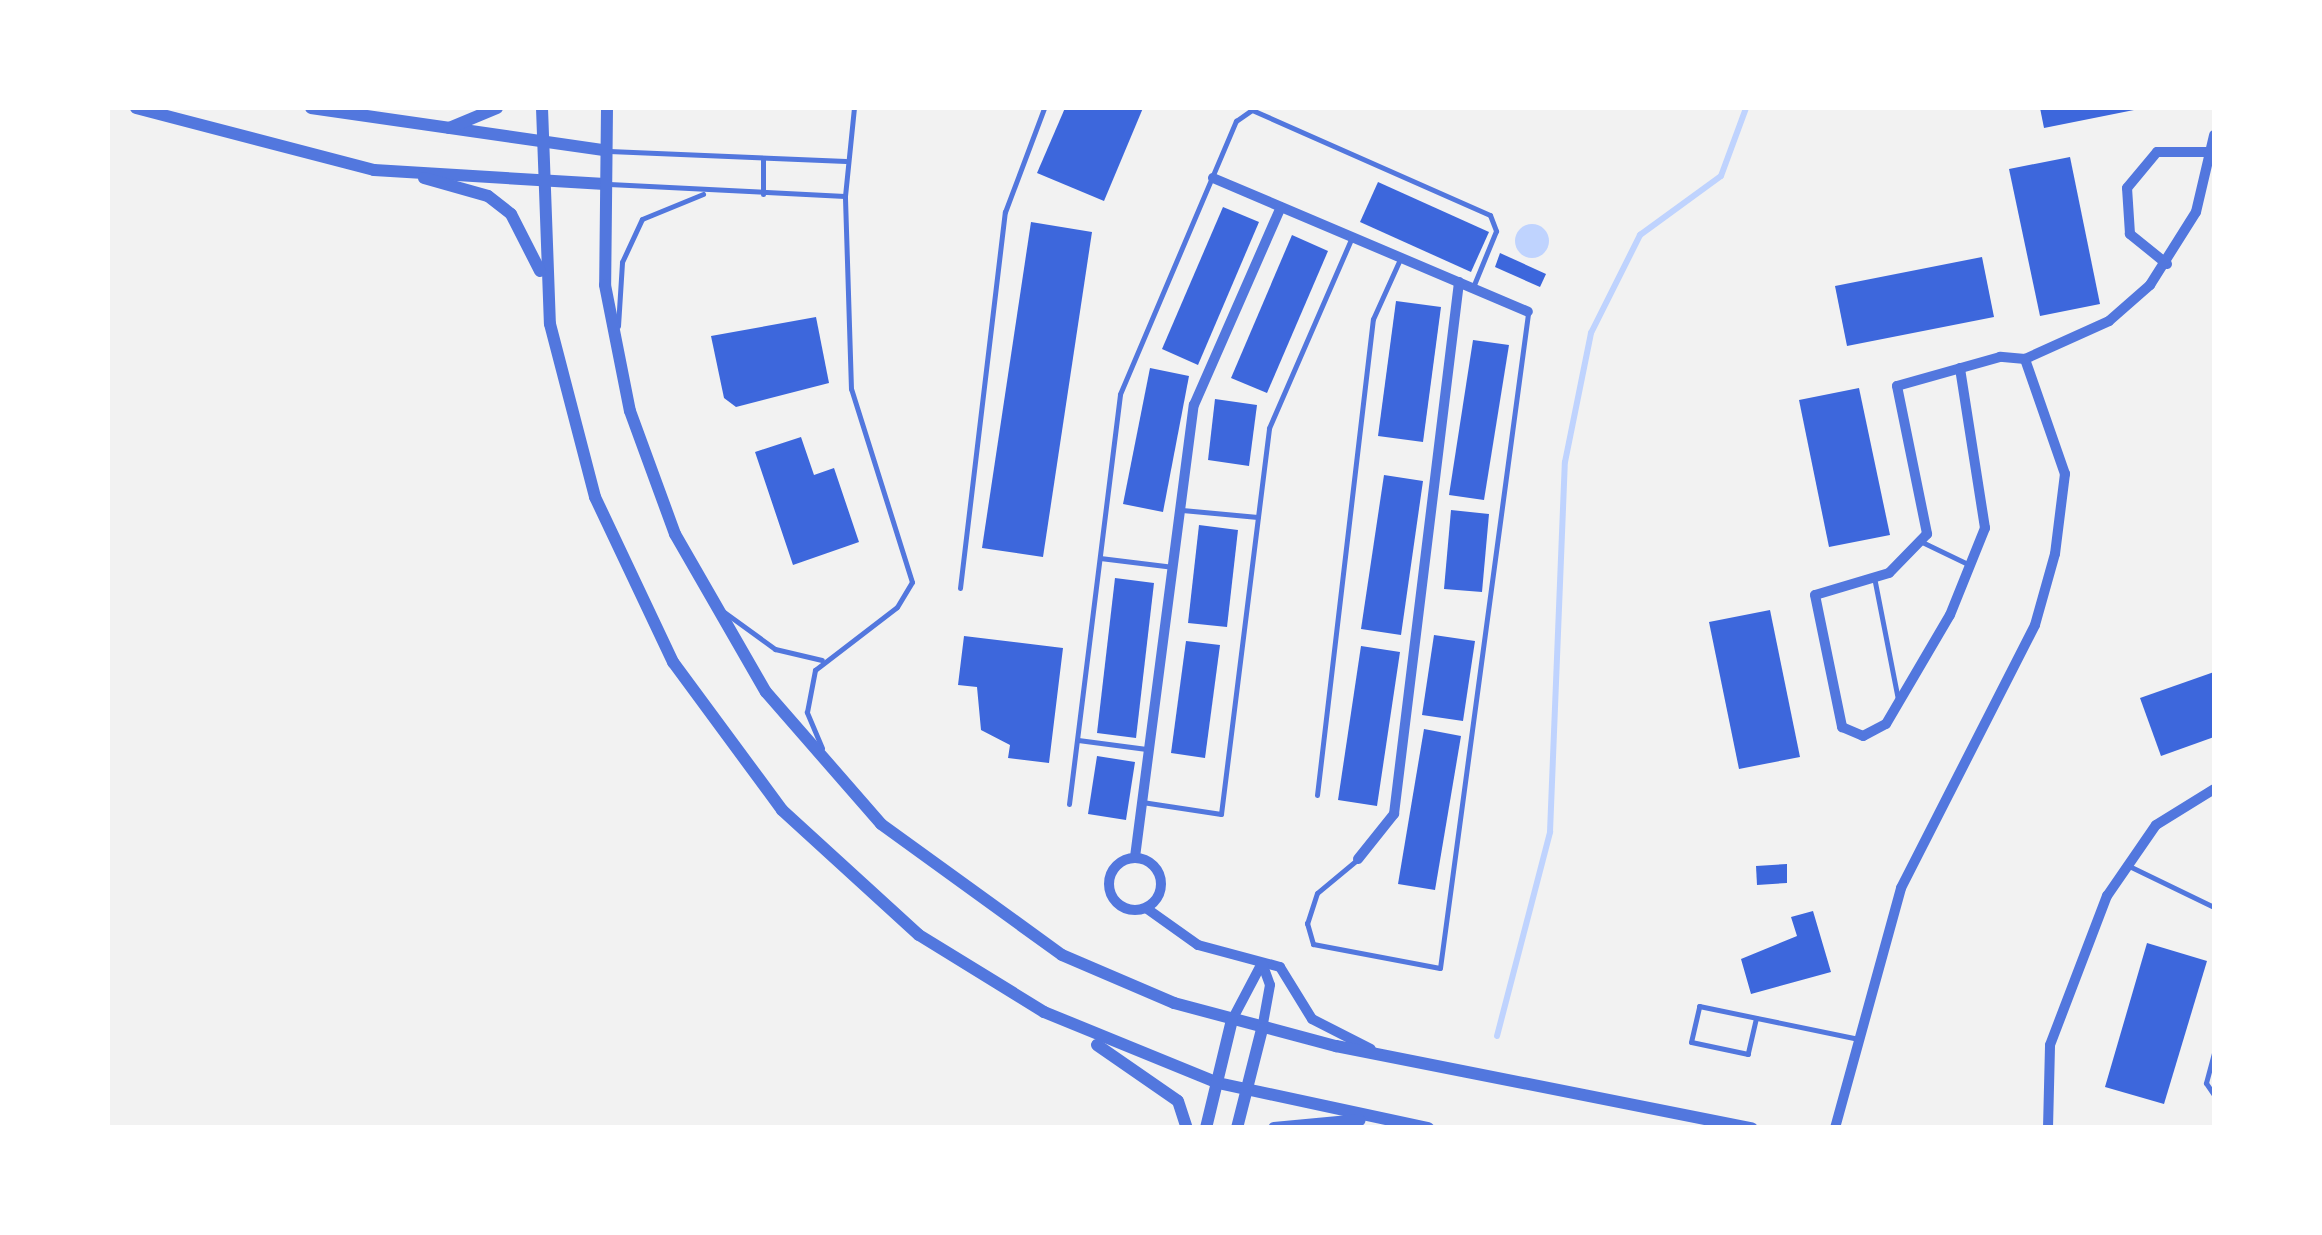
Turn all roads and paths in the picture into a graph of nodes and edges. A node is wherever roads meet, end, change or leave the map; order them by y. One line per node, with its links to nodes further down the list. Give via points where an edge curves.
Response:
1 (136, 108): 15 (street, via 266,149)
2 (311, 108): 8 (street)
3 (497, 108): 8 (street)
4 (542, 108): 10 (street)
5 (607, 108): 11 (street)
6 (854, 108): 14 (lane)
7 (1044, 108): 40 (lane, via 1005,212)
8 (440, 131): 10 (street)
9 (2214, 135): 12 (street)
10 (540, 140): 11 (street); 17 (street)
11 (602, 150): 13 (lane); 18 (street)
12 (2213, 152): 25 (street, via 2196,212); 25 (street, via 2157,152 2127,188 2130,234)
13 (763, 158): 14 (lane); 20 (lane)
14 (846, 160): 21 (lane)
15 (403, 172): 17 (street); 27 (street, via 488,196 512,214)
16 (1213, 178): 22 (street); 28 (lane, via 1236,121 1252,110 1490,214 1496,230); 36 (lane, via 1120,394)
17 (538, 179): 18 (street); 27 (street)
18 (601, 184): 19 (lane); 30 (street)
19 (714, 193): 20 (lane); 30 (lane, via 678,198 642,219 622,262)
20 (762, 194): 21 (lane)
21 (845, 196): 42 (lane, via 850,389 912,582 896,608)
22 (1281, 207): 23 (street); 33 (street, via 1194,406)
23 (1352, 237): 24 (street); 34 (lane, via 1270,428)
24 (1401, 257): 26 (street); 48 (lane, via 1374,319)
25 (2167, 264): 31 (street, via 2110,321)
26 (1459, 282): 28 (street); 52 (street, via 1394,814)
27 (546, 285): 57 (street, via 595,497 654,629 712,722 847,875 918,935)
28 (1473, 288): 29 (street)
29 (1528, 312): 52 (lane, via 1440,968 1313,944 1308,923 1317,893)
30 (616, 349): 41 (street, via 675,534)
31 (2026, 359): 32 (street); 61 (street, via 2065,474 2054,554 2035,626 1928,820)
32 (1960, 368): 35 (street, via 1897,386); 37 (street, via 1985,528)
33 (1180, 510): 34 (lane); 38 (street)
34 (1258, 517): 49 (lane, via 1221,814)
35 (1922, 542): 37 (lane); 39 (street, via 1912,558)
36 (1100, 558): 38 (lane); 44 (lane)
37 (1970, 564): 43 (street)
38 (1173, 566): 45 (street)
39 (1874, 578): 43 (lane); 43 (street, via 1815,595 1842,727 1863,736)
40 (960, 588)
41 (710, 602): 42 (lane, via 775,649); 46 (street, via 766,692)
42 (822, 660): 46 (lane, via 807,712)
43 (1899, 702)
44 (1077, 740): 45 (lane); 50 (lane)
45 (1149, 750): 49 (street)
46 (839, 781): 59 (street, via 968,895 1062,956)
47 (2214, 789): 53 (street, via 2156,825)
48 (1316, 794)
49 (1142, 802): 51 (street)
50 (1069, 804)
51 (1135, 857): 55 (street, via 1161,878); 55 (street, via 1114,866 1108,889 1122,908)
52 (1358, 859)
53 (2126, 864): 54 (lane); 75 (street, via 2065,989 2048,1079)
54 (2214, 907)
55 (1146, 908): 56 (street, via 1174,934)
56 (1262, 963): 59 (street); 60 (street, via 1270,985); 63 (street, via 1291,976 1312,1018)
57 (1044, 1012): 64 (street); 68 (street, via 1156,1083 1178,1101)
58 (1756, 1018): 58 (lane, via 1699,1006 1691,1042 1748,1054); 61 (lane)
59 (1232, 1020): 60 (street); 64 (street)
60 (1262, 1028): 63 (street); 65 (street)
61 (1859, 1039): 74 (street)
62 (2214, 1053): 66 (lane, via 2206,1083)
63 (1384, 1056): 73 (street)
64 (1218, 1083): 65 (street); 69 (street)
65 (1246, 1091): 67 (street); 70 (street)
66 (2214, 1095)
67 (1391, 1120): 71 (street); 72 (street)
68 (1187, 1128)
69 (1206, 1128)
70 (1238, 1128)
71 (1274, 1128)
72 (1428, 1128)
73 (1752, 1128)
74 (1835, 1128)
75 (2048, 1128)

